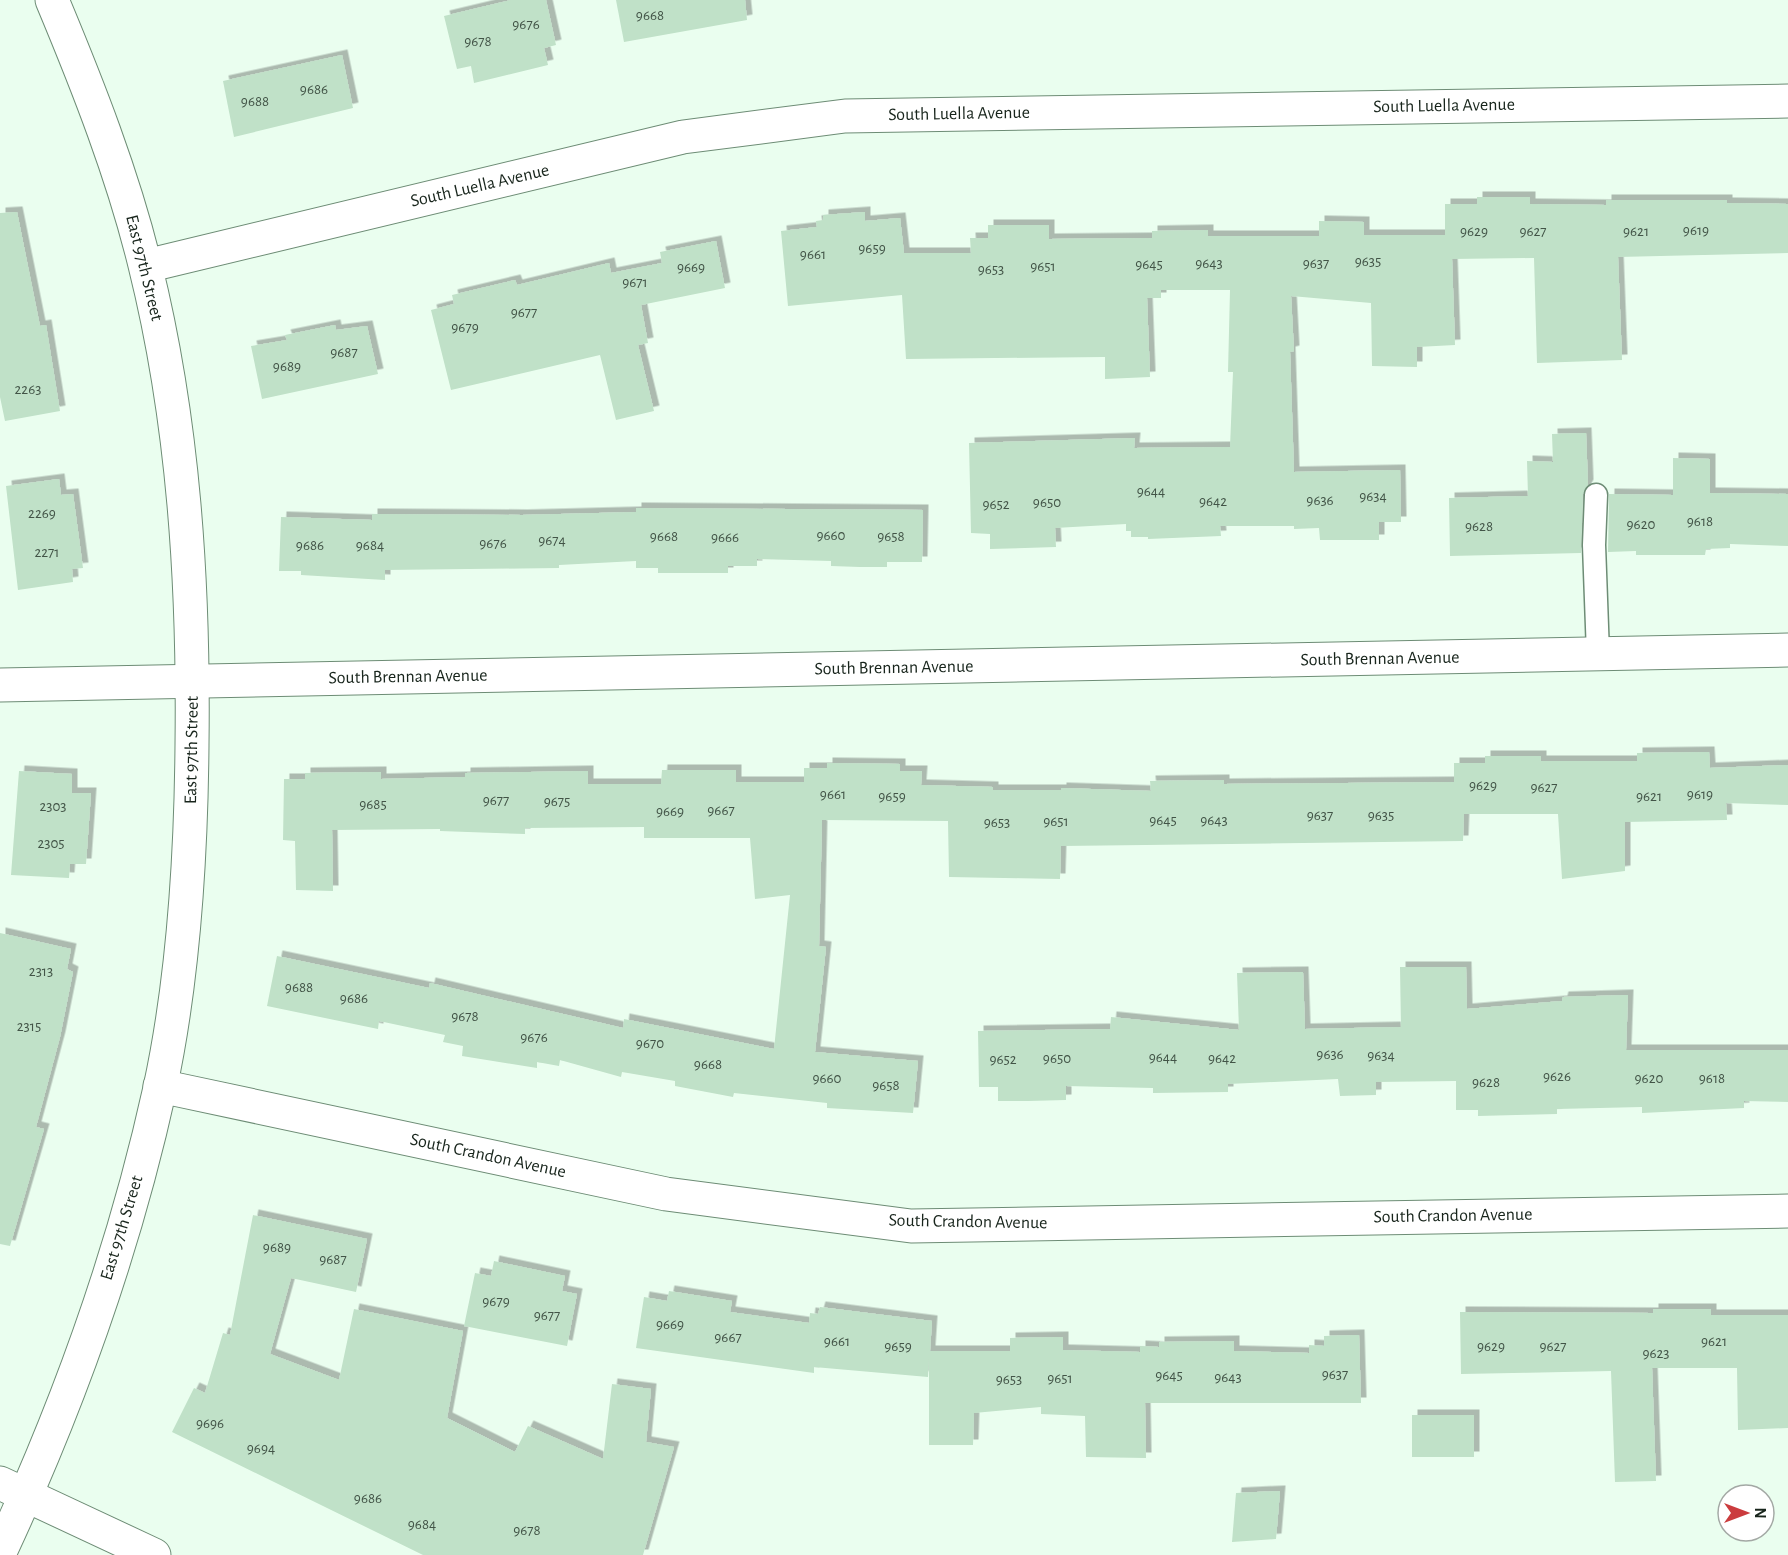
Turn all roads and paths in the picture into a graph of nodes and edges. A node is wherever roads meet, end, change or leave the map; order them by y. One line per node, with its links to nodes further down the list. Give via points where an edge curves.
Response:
1 (52, 0): 3 (street, East 97th Street, via 81,68)
2 (1788, 101): 3 (street, South Luella Avenue, via 846,116 683,137)
3 (146, 266): 7 (street, East 97th Street, via 162,344 187,535)
4 (1596, 495): 6 (lane)
5 (1788, 651): 6 (street, South Brennan Avenue)
6 (1598, 654): 7 (street, South Brennan Avenue)
7 (194, 681): 8 (street, South Brennan Avenue); 9 (street, East 97th Street, via 184,920)
8 (0, 685)
9 (160, 1086): 10 (street, South Crandon Avenue, via 666,1194 911,1226); 11 (street, East 97th Street, via 123,1229 91,1329)
10 (1788, 1211)
11 (13, 1489): 12 (street, East 97th Street); 13 (street)
12 (0, 1552)
13 (154, 1555)

